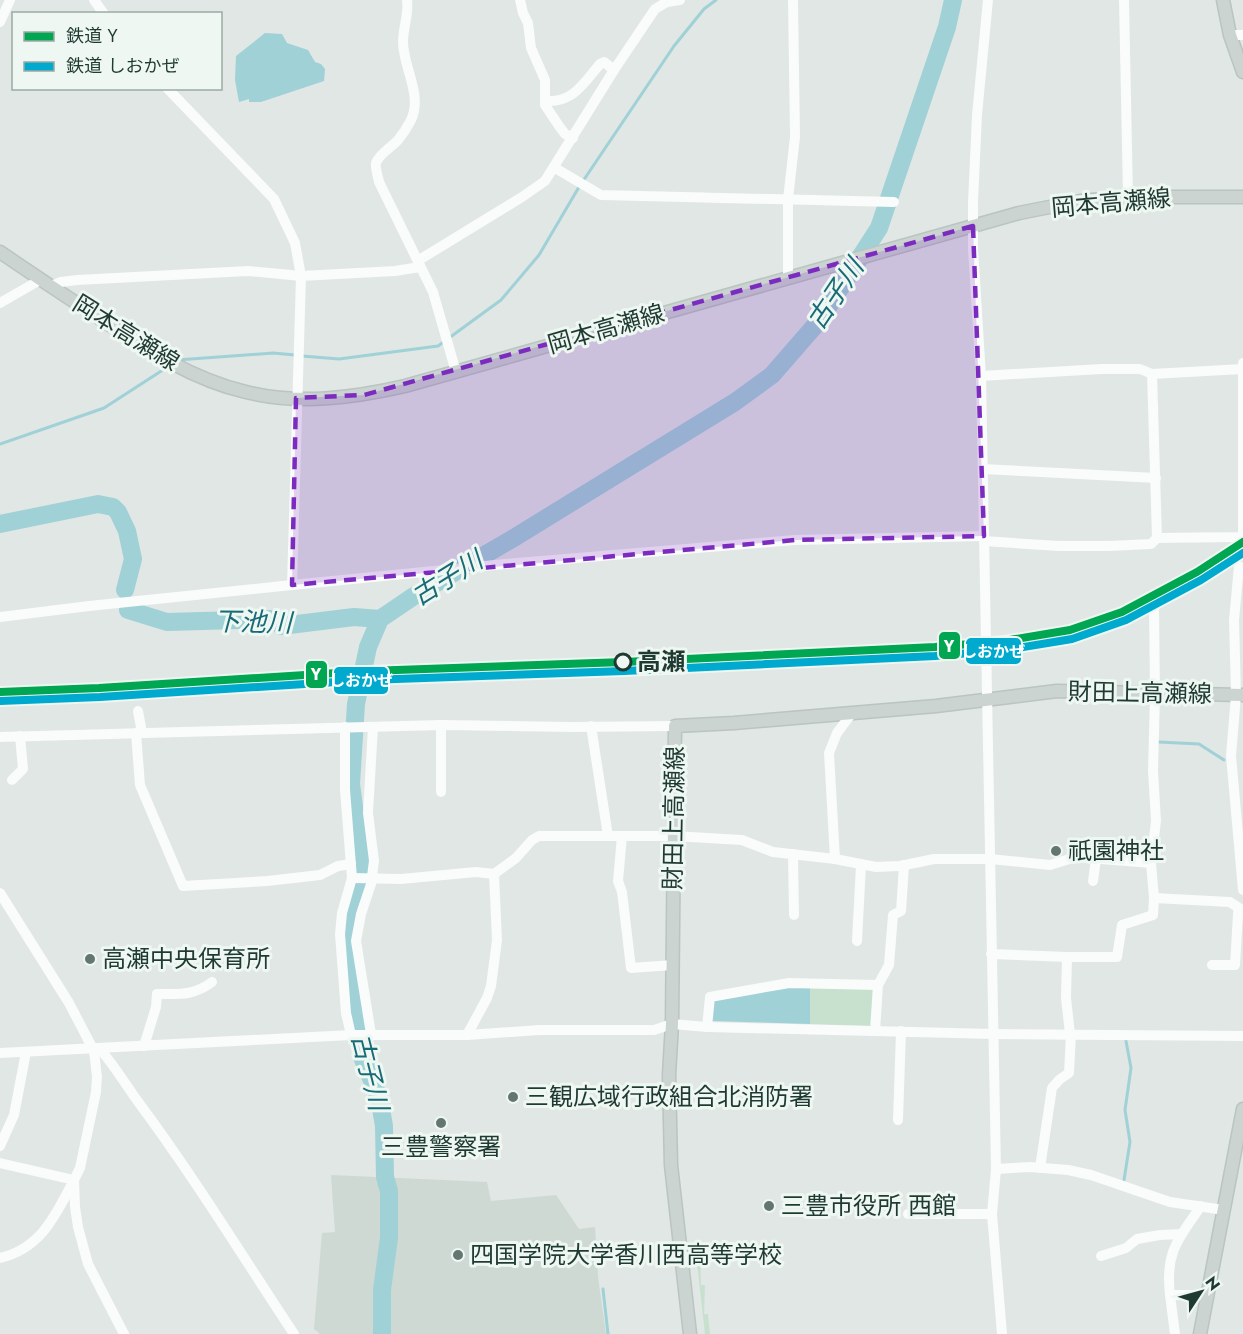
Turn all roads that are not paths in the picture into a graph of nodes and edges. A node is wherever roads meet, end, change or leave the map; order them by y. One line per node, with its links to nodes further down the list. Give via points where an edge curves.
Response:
1 (10, 0): 9 (street)
2 (407, 0): 24 (street, via 403,40 414,110 399,140 375,166)
3 (520, 0): 15 (street, via 531,48 545,80)
4 (680, 0): 12 (street, via 655,9)
5 (793, 0): 20 (street, via 795,136)
6 (988, 0): 22 (street, via 977,115)
7 (1124, 0): 18 (street)
8 (1222, 0): 10 (main road)
9 (0, 22)
10 (1230, 35): 11 (street); 13 (main road)
11 (1243, 35)
12 (614, 70): 15 (street, via 604,62 567,99); 16 (street)
13 (1243, 72)
14 (169, 90): 25 (street, via 274,199 295,243)
15 (545, 101): 16 (street, via 559,126)
16 (573, 138): 17 (street)
17 (555, 168): 20 (street, via 601,195); 24 (street, via 545,181)
18 (1128, 197): 19 (main road, 岡本高瀬線); 22 (main road, 岡本高瀬線, via 1050,206)
19 (1243, 197)
20 (788, 199): 21 (street); 26 (street)
21 (894, 202)
22 (973, 226): 26 (main road, 岡本高瀬線); 32 (street)
23 (0, 252): 27 (main road, 岡本高瀬線)
24 (419, 264): 25 (street, via 395,271); 30 (street, via 434,292)
25 (301, 276): 27 (street, via 248,271); 33 (street)
26 (788, 278): 30 (main road, 岡本高瀬線)
27 (46, 283): 28 (street); 33 (main road, 岡本高瀬線, via 135,342 201,378 246,392)
28 (0, 303)
29 (1243, 367): 31 (street); 37 (street, via 1243,537)
30 (456, 372): 33 (main road, 岡本高瀬線, via 364,395)
31 (1152, 374): 32 (street, via 1140,369 1102,369); 35 (street)
32 (981, 376): 34 (street)
33 (296, 398): 39 (street)
34 (983, 469): 35 (street); 36 (street)
35 (1156, 477): 37 (street)
36 (984, 538): 37 (street, via 1058,546 1152,544); 39 (street, via 795,540); 46 (street)
37 (1157, 538)
38 (1239, 566): 43 (street)
39 (292, 585): 41 (street)
40 (1154, 606): 44 (street)
41 (0, 617)
42 (1221, 619): 43 (street)
43 (1234, 620): 45 (street)
44 (1155, 694): 45 (main road, 財田上高瀬線); 46 (main road, 財田上高瀬線, via 1057,691); 66 (street, via 1156,821)
45 (1240, 695): 74 (street, via 1231,756)
46 (987, 701): 48 (main road, 財田上高瀬線); 63 (street)
47 (138, 711): 54 (street)
48 (852, 713): 51 (main road, 財田上高瀬線); 65 (street, via 837,733 829,753)
49 (441, 725): 50 (street); 53 (street); 58 (street)
50 (591, 726): 51 (street); 59 (street)
51 (675, 726): 61 (main road, 財田上高瀬線)
52 (345, 727): 53 (street); 54 (street); 67 (street)
53 (373, 727): 72 (street, via 368,813 374,861)
54 (139, 733): 55 (street); 67 (street, via 140,784 183,886 320,875)
55 (20, 736): 56 (street); 57 (street, via 23,769)
56 (0, 737)
57 (12, 780)
58 (441, 792)
59 (608, 836): 60 (street); 70 (street, via 539,836)
60 (622, 836): 61 (street); 82 (street, via 618,881 631,968)
61 (674, 836): 62 (street, via 742,840 773,852); 82 (main road, 財田上高瀬線)
62 (793, 854): 65 (street); 78 (street)
63 (990, 859): 64 (street, via 1050,865 1076,857); 69 (street, via 934,859); 80 (street)
64 (1096, 859): 66 (street); 73 (street)
65 (835, 860): 68 (street)
66 (1150, 862): 76 (street)
67 (351, 864): 71 (street)
68 (861, 864): 69 (street); 79 (street)
69 (904, 866): 85 (street, via 901,911 893,915 889,965)
70 (494, 874): 72 (street); 94 (street, via 497,940 490,986)
71 (355, 878): 72 (street); 93 (street, via 342,913 340,934)
72 (372, 878): 90 (street, via 356,941)
73 (1093, 880)
74 (1243, 890)
75 (0, 893): 97 (street, via 69,1002)
76 (1154, 898): 77 (street, via 1230,902); 81 (street, via 1153,915 1122,925 1117,957)
77 (1241, 910): 83 (street, via 1235,965)
78 (794, 915)
79 (856, 941)
80 (992, 954): 81 (street); 91 (street)
81 (1067, 957): 92 (street, via 1066,998)
82 (673, 965): 86 (main road, 財田上高瀬線)
83 (1212, 965)
84 (212, 982): 96 (street, via 188,994 157,994)
85 (878, 985): 87 (street, via 789,983 710,997); 88 (street)
86 (672, 1024): 87 (street); 94 (street, via 654,1030 539,1030); 121 (main road, 財田上高瀬線, via 671,1165)
87 (707, 1027): 88 (street)
88 (875, 1031): 89 (street)
89 (901, 1031): 91 (street); 101 (street)
90 (371, 1034): 93 (street); 94 (street)
91 (993, 1034): 92 (street); 106 (street)
92 (1071, 1034): 95 (street); 105 (street, via 1069,1073 1052,1088)
93 (351, 1035): 96 (street)
94 (467, 1035)
95 (1243, 1036)
96 (144, 1046): 97 (street)
97 (92, 1048): 98 (street); 107 (street, via 96,1092); 120 (street, via 115,1066)
98 (26, 1052): 99 (street); 103 (street, via 14,1115)
99 (0, 1053)
100 (1243, 1109): 102 (main road)
101 (898, 1120)
102 (1240, 1145): 110 (main road)
103 (0, 1146)
104 (0, 1163): 107 (street)
105 (1040, 1168): 106 (street); 109 (street, via 1091,1175 1170,1202)
106 (996, 1169): 113 (street)
107 (74, 1180): 116 (street, via 51,1224 23,1249); 119 (street, via 85,1255)
108 (945, 1199): 112 (street)
109 (1201, 1206): 110 (street); 114 (street)
110 (1224, 1210): 117 (main road)
111 (908, 1214): 112 (street)
112 (944, 1214): 113 (street)
113 (992, 1214): 122 (street)
114 (1181, 1234): 115 (street, via 1137,1239 1126,1248); 118 (street, via 1170,1260)
115 (1101, 1256)
116 (0, 1258)
117 (1207, 1294): 118 (street); 124 (main road)
118 (1170, 1295): 123 (street)
119 (124, 1334)
120 (294, 1334)
121 (690, 1334)
122 (1002, 1334)
123 (1175, 1334)
124 (1200, 1334)

